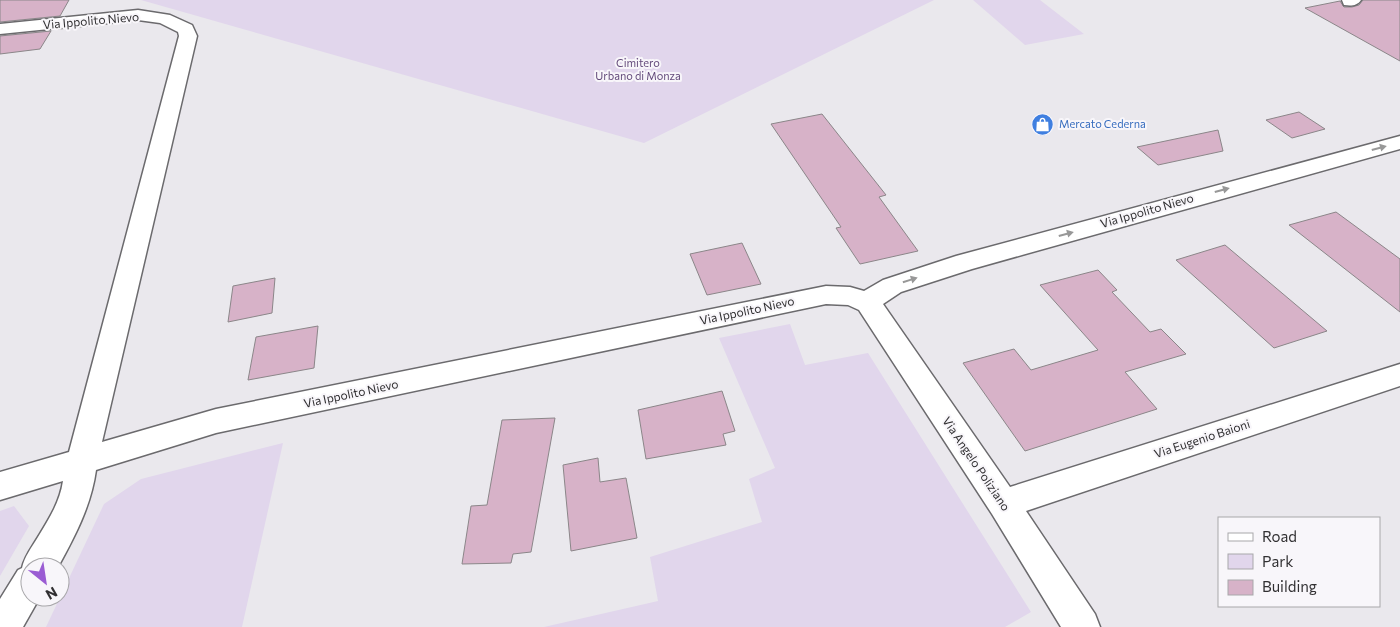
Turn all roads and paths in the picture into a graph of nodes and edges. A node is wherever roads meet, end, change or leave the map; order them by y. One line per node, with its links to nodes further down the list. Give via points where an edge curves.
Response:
1 (0, 29): 5 (street, Via Ippolito Nievo, via 138,15 164,19 186,29 188,36)
2 (1400, 142): 3 (street, Via Ippolito Nievo, one-way to 2, via 892,286 965,262)
3 (868, 303): 5 (street, Via Ippolito Nievo, via 850,296 826,295 216,422); 7 (street, Via Angelo Poliziano)
4 (1400, 375): 7 (street, Via Eugenio Baioni)
5 (82, 460): 6 (street, Via Ippolito Nievo); 8 (street, via 77,493 64,525)
6 (0, 486)
7 (1003, 504): 11 (street, Via Angelo Poliziano)
8 (45, 557)
9 (20, 599): 10 (street)
10 (3, 627)
11 (1082, 627)

